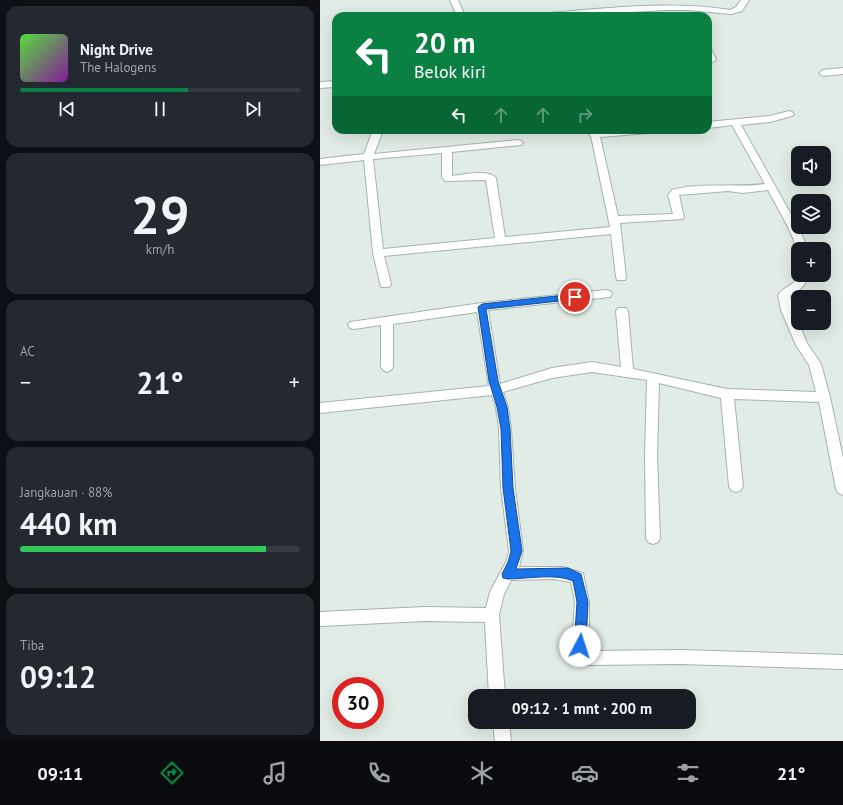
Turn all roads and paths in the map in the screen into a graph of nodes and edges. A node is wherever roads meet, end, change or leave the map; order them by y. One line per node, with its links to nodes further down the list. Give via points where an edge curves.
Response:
1 (454, 0): 7 (street)
2 (607, 0): 6 (street)
3 (683, 0): 5 (street)
4 (745, 0): 5 (street, via 743,5 731,12)
5 (688, 8): 6 (street); 9 (street)
6 (613, 10): 8 (street)
7 (458, 12)
8 (595, 12)
9 (690, 12)
10 (843, 71): 11 (street)
11 (823, 73)
12 (332, 84): 13 (street)
13 (320, 85)
14 (789, 114): 15 (street, via 770,119)
15 (735, 122): 16 (street); 23 (street)
16 (712, 125)
17 (377, 134): 21 (street)
18 (592, 134): 24 (street)
19 (518, 143): 20 (street)
20 (447, 149): 21 (street); 25 (street, via 448,179 486,176 491,178)
21 (368, 157): 22 (street); 27 (street)
22 (320, 162)
23 (770, 187): 24 (street, via 676,192 673,194 679,216); 26 (street)
24 (615, 225): 25 (street); 28 (street)
25 (501, 242): 27 (street)
26 (799, 242)
27 (378, 253): 30 (street)
28 (621, 277)
29 (802, 282): 41 (street, via 799,287 784,295 787,310 802,345 815,364)
30 (385, 284)
31 (606, 294): 32 (street)
32 (482, 307): 34 (street); 39 (street)
33 (622, 311): 37 (street)
34 (387, 320): 35 (street); 36 (street)
35 (354, 325)
36 (387, 367)
37 (627, 372): 38 (street); 39 (street, via 592,367 552,373)
38 (653, 377): 40 (street); 45 (street, via 650,456)
39 (495, 390): 42 (street); 46 (street, via 502,407 506,429 508,488 516,551 514,564)
40 (727, 394): 41 (street); 43 (street)
41 (824, 397): 44 (street)
42 (320, 408)
43 (736, 486)
44 (843, 489)
45 (653, 538)
46 (507, 574): 47 (street, via 497,592); 49 (street, via 554,572 568,573 578,578 582,602 580,646 585,658 681,657)
47 (492, 615): 48 (street, via 424,614); 50 (street)
48 (320, 619)
49 (843, 662)
50 (497, 689)
51 (501, 729): 52 (street)
52 (503, 741)

